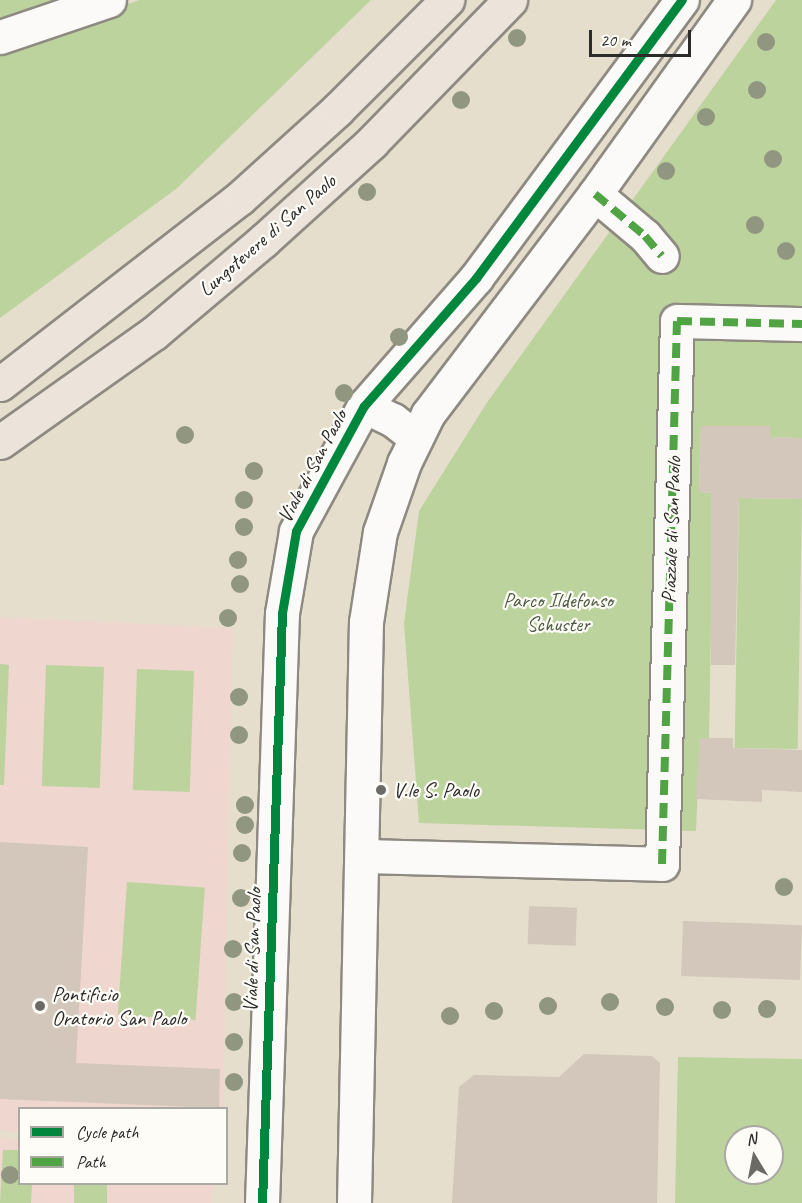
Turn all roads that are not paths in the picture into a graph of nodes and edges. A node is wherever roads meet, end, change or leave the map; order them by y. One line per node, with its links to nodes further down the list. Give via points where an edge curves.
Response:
1 (109, 0): 6 (street)
2 (447, 0): 10 (main road, via 337,110 240,198)
3 (510, 0): 13 (main road, Lungotevere di San Paolo, via 372,142 264,241 154,333)
4 (682, 0): 11 (street, Viale di San Paolo, via 476,278)
5 (734, 0): 7 (street)
6 (0, 37)
7 (595, 194): 8 (street, via 645,236); 12 (street, via 451,381)
8 (662, 256)
9 (802, 324): 14 (street, Piazzale di San Paolo, via 677,321 662,864)
10 (0, 384)
11 (364, 406): 12 (street, Viale di San Paolo, via 393,420); 15 (street, Viale di San Paolo, via 302,515 286,579)
12 (416, 438): 14 (street, via 380,532 368,593)
13 (0, 442)
14 (362, 856): 16 (street)
15 (262, 1203)
16 (354, 1203)

